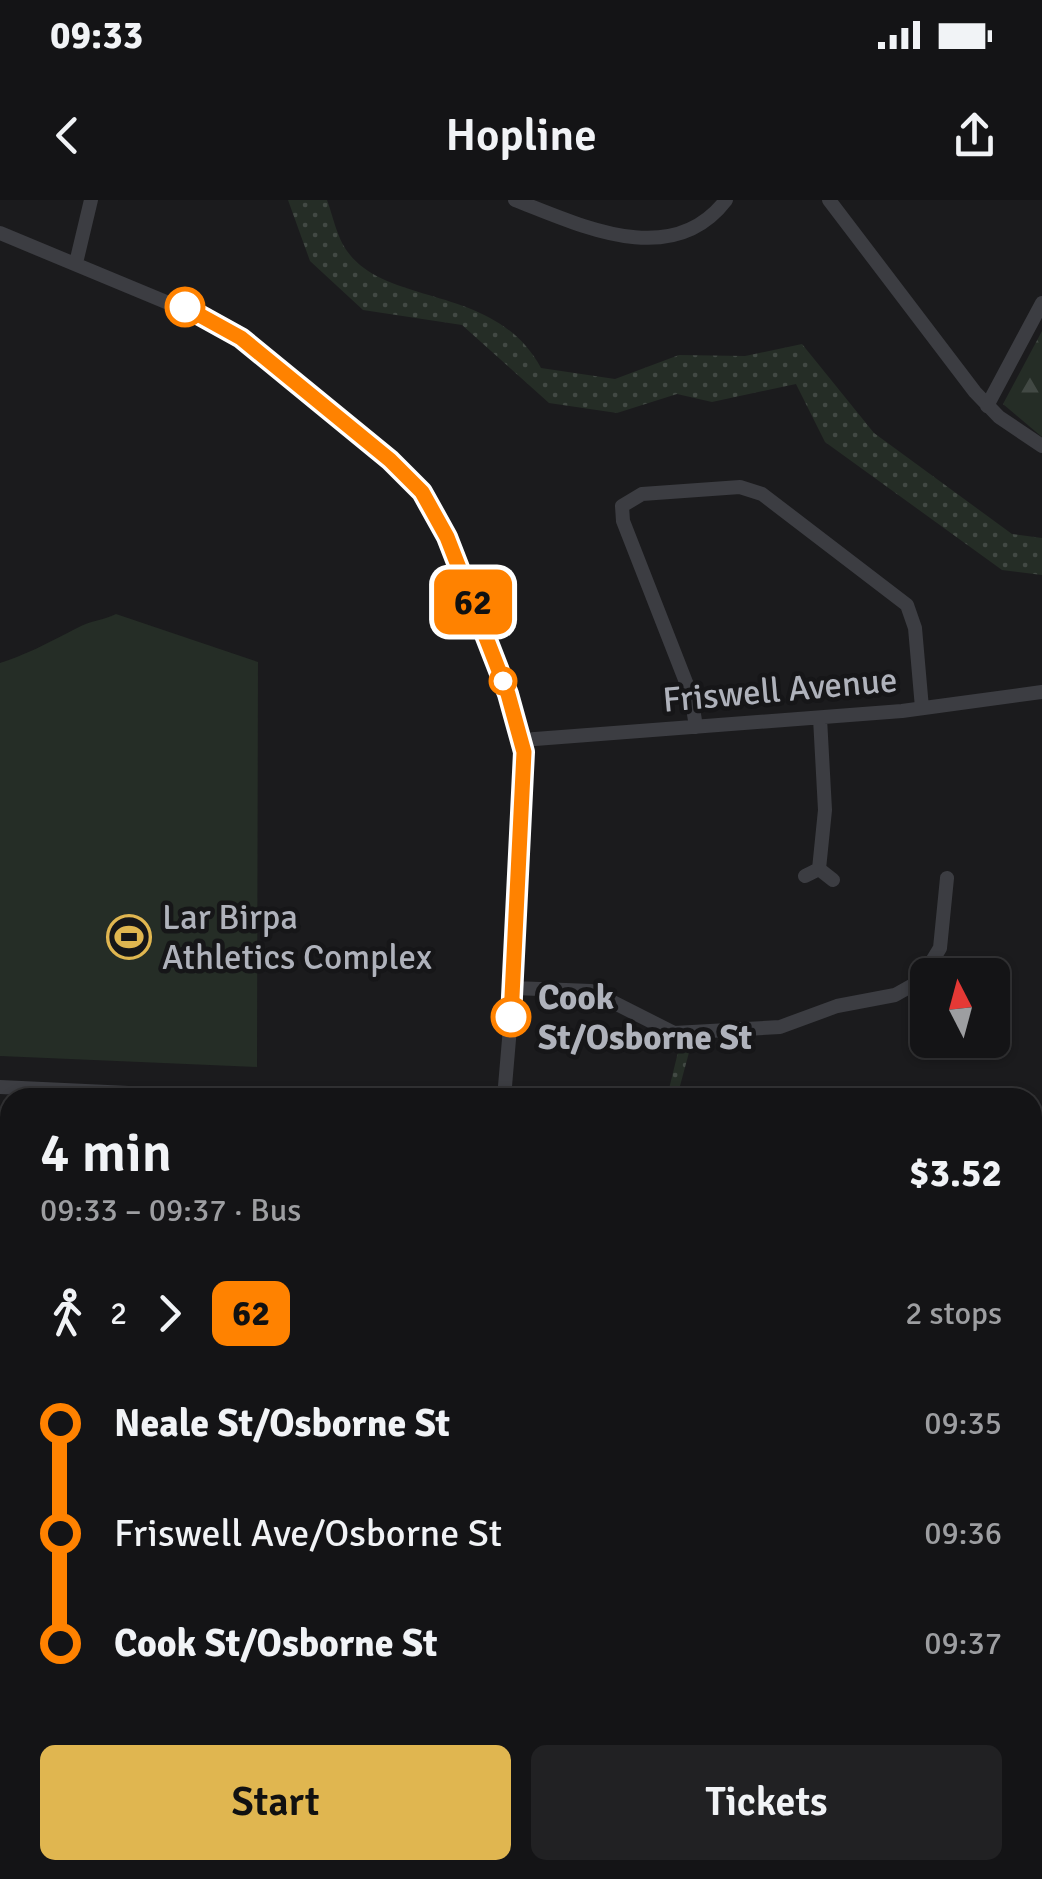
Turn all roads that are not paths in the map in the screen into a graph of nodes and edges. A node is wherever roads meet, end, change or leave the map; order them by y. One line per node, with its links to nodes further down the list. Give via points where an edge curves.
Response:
1 (92, 200): 6 (street)
2 (515, 200): 3 (street, via 606,234 640,239 695,226)
3 (726, 200)
4 (829, 200): 8 (street)
5 (0, 233): 6 (street)
6 (76, 264): 14 (street, via 219,324 412,481 456,558)
7 (1042, 303): 8 (street)
8 (987, 406): 9 (street)
9 (1042, 446)
10 (1042, 692): 11 (street, Friswell Avenue)
11 (922, 708): 12 (street, Friswell Avenue); 13 (street, via 915,628 901,598 751,489 642,494 626,500 623,521 691,695)
12 (820, 718): 13 (street, Friswell Avenue); 16 (street, via 825,810 812,872)
13 (696, 728): 14 (street, Friswell Avenue)
14 (522, 740): 17 (street)
15 (947, 878): 17 (street, via 940,948 920,982 780,1028 674,1033 591,991)
16 (834, 880)
17 (514, 988): 18 (street)
18 (505, 1088)

